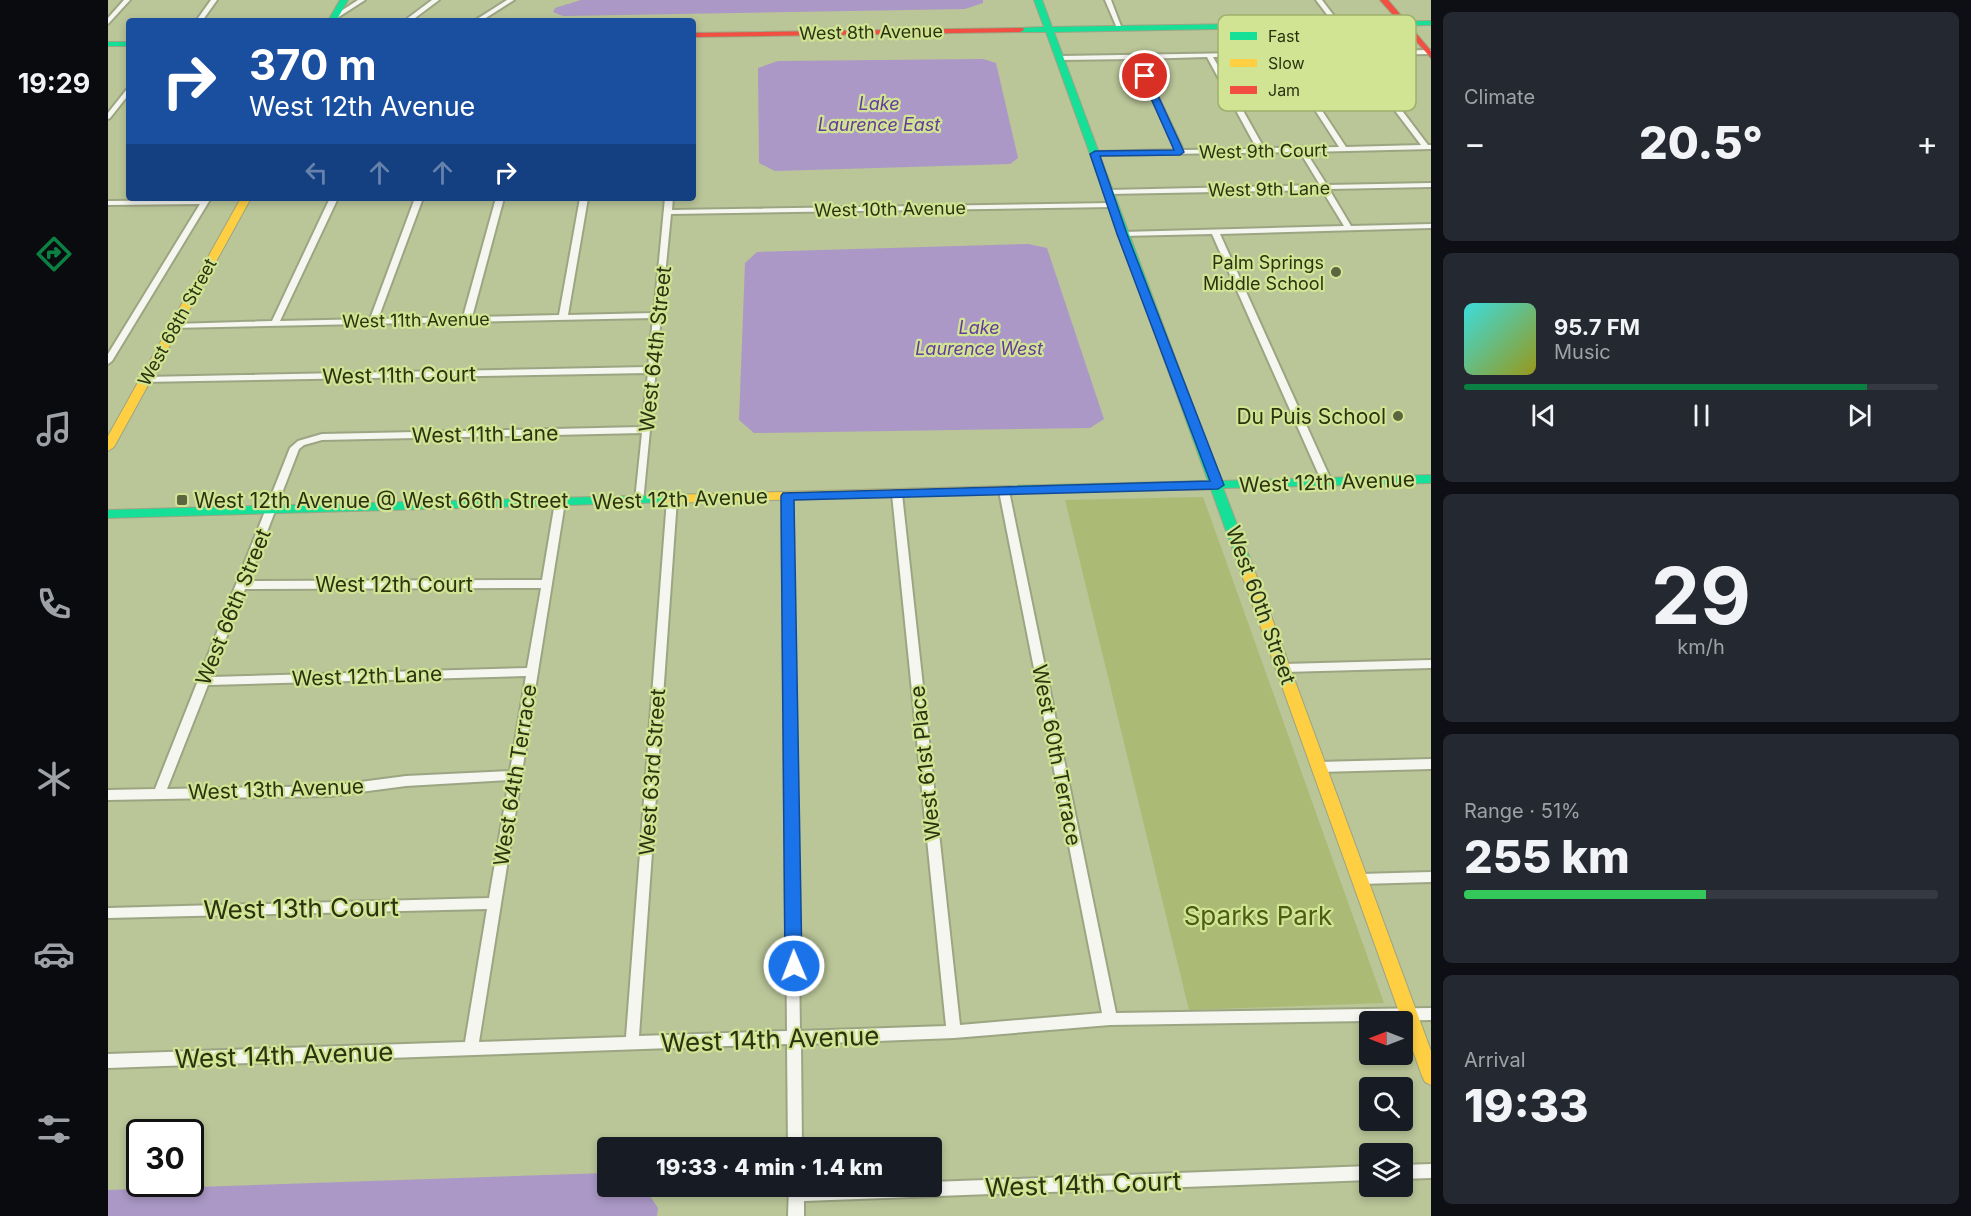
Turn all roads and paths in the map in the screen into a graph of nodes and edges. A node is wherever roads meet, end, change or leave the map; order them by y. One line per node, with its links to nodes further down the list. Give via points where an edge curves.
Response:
1 (127, 0): 18 (street)
2 (214, 0): 13 (street)
3 (344, 0): 14 (street)
4 (362, 0): 15 (street)
5 (436, 0): 16 (street)
6 (511, 0): 17 (street)
7 (1038, 0): 21 (street, West 60th Street)
8 (1108, 0): 20 (street)
9 (1319, 0): 11 (street)
10 (1384, 0): 12 (street)
11 (1330, 15)
12 (1397, 15)
13 (201, 18)
14 (335, 18)
15 (335, 18)
16 (411, 18)
17 (482, 18)
18 (108, 22)
19 (1218, 26): 20 (street, West 8th Avenue)
20 (1120, 28): 21 (street, West 8th Avenue)
21 (1049, 29): 22 (street, West 8th Avenue); 30 (street, West 60th Street)
22 (696, 35)
23 (1416, 37): 26 (street)
24 (108, 44): 25 (street)
25 (126, 44)
26 (1430, 53)
27 (1209, 56): 28 (street); 29 (street); 31 (street)
28 (1218, 56)
29 (1136, 57): 30 (street); 41 (street)
30 (1061, 58): 42 (street, West 60th Street)
31 (1218, 72)
32 (126, 94): 36 (street)
33 (1240, 111): 40 (street)
34 (1319, 111): 38 (street)
35 (1400, 111): 37 (street)
36 (108, 117)
37 (1428, 147): 38 (street, West 9th Court)
38 (1344, 149): 39 (street, West 9th Court)
39 (1302, 150): 40 (street, West 9th Court); 44 (street)
40 (1262, 151): 41 (street, West 9th Court)
41 (1180, 152): 42 (street, West 9th Court)
42 (1095, 154): 45 (street, West 60th Street)
43 (1431, 185): 44 (street, West 9th Lane)
44 (1325, 187): 45 (street, West 9th Lane); 57 (street)
45 (1110, 199): 55 (street, West 10th Avenue); 59 (street, West 60th Street)
46 (173, 201): 54 (street)
47 (205, 201): 66 (street, West 68th Street)
48 (244, 201): 65 (street, West 68th Street)
49 (333, 201): 64 (street)
50 (418, 201): 63 (street)
51 (499, 201): 62 (street)
52 (583, 201): 61 (street)
53 (669, 201): 55 (street, West 64th Street)
54 (108, 203)
55 (668, 212): 60 (street, West 64th Street)
56 (1431, 226): 57 (street)
57 (1349, 228): 58 (street)
58 (1215, 232): 59 (street); 73 (street)
59 (1122, 234): 74 (street, West 60th Street)
60 (658, 315): 61 (street, West 11th Avenue); 67 (street, West 64th Street)
61 (562, 317): 62 (street, West 11th Avenue)
62 (467, 319): 63 (street, West 11th Avenue)
63 (373, 321): 64 (street, West 11th Avenue)
64 (275, 324): 65 (street, West 11th Avenue)
65 (174, 326): 68 (street, West 68th Street)
66 (108, 361)
67 (652, 370): 68 (street, West 11th Court); 69 (street, West 64th Street)
68 (144, 380): 71 (street, West 68th Street)
69 (647, 430): 70 (street, West 11th Lane); 79 (street, West 64th Street)
70 (322, 438): 81 (street, West 66th Street, via 295,447)
71 (108, 447)
72 (1431, 479): 73 (street, West 12th Avenue)
73 (1327, 482): 74 (street, West 12th Avenue)
74 (1218, 485): 75 (street, West 12th Avenue); 86 (street, West 60th Street)
75 (1004, 491): 76 (street, West 12th Avenue); 102 (street, West 60th Terrace)
76 (897, 495): 77 (street, West 12th Avenue); 104 (street, West 61st Place)
77 (787, 496): 78 (street, West 12th Avenue); 105 (street)
78 (672, 499): 79 (street, West 12th Avenue); 106 (street, West 63rd Street)
79 (640, 500): 80 (street, West 12th Avenue)
80 (560, 502): 81 (street, West 12th Avenue); 83 (street, West 64th Terrace)
81 (271, 510): 82 (street, West 12th Avenue); 84 (street, West 66th Street)
82 (108, 514)
83 (546, 584): 84 (street, West 12th Court); 87 (street, West 64th Terrace)
84 (242, 585): 88 (street, West 66th Street)
85 (1431, 664): 86 (street)
86 (1284, 668): 90 (street, West 60th Street)
87 (532, 672): 88 (street, West 12th Lane); 91 (street, West 64th Terrace)
88 (203, 681): 92 (street, West 66th Street)
89 (1431, 764): 90 (street)
90 (1319, 768): 95 (street, West 60th Street)
91 (515, 776): 92 (street, West 13th Avenue, via 406,781 330,791); 96 (street, West 64th Terrace)
92 (160, 793): 93 (street, West 13th Avenue)
93 (108, 795)
94 (1431, 877): 95 (street)
95 (1360, 879): 98 (street, West 60th Street)
96 (495, 903): 97 (street, West 13th Court); 107 (street, West 64th Terrace)
97 (108, 913)
98 (1408, 1011)
99 (1431, 1014): 100 (street, West 14th Avenue)
100 (1413, 1015)
101 (1359, 1016): 102 (street, West 14th Avenue)
102 (1110, 1019): 104 (street, West 14th Avenue)
103 (1413, 1026): 109 (street, West 60th Street)
104 (954, 1032): 105 (street, West 14th Avenue)
105 (794, 1037): 106 (street, West 14th Avenue); 110 (street)
106 (632, 1044): 107 (street, West 14th Avenue)
107 (471, 1049): 108 (street, West 14th Avenue)
108 (108, 1061)
109 (1431, 1076)
110 (795, 1137)
111 (1431, 1171): 112 (street)
112 (1413, 1172)
113 (1359, 1173): 114 (street, West 14th Court)
114 (942, 1186)
115 (796, 1197): 116 (street)
116 (796, 1216)

